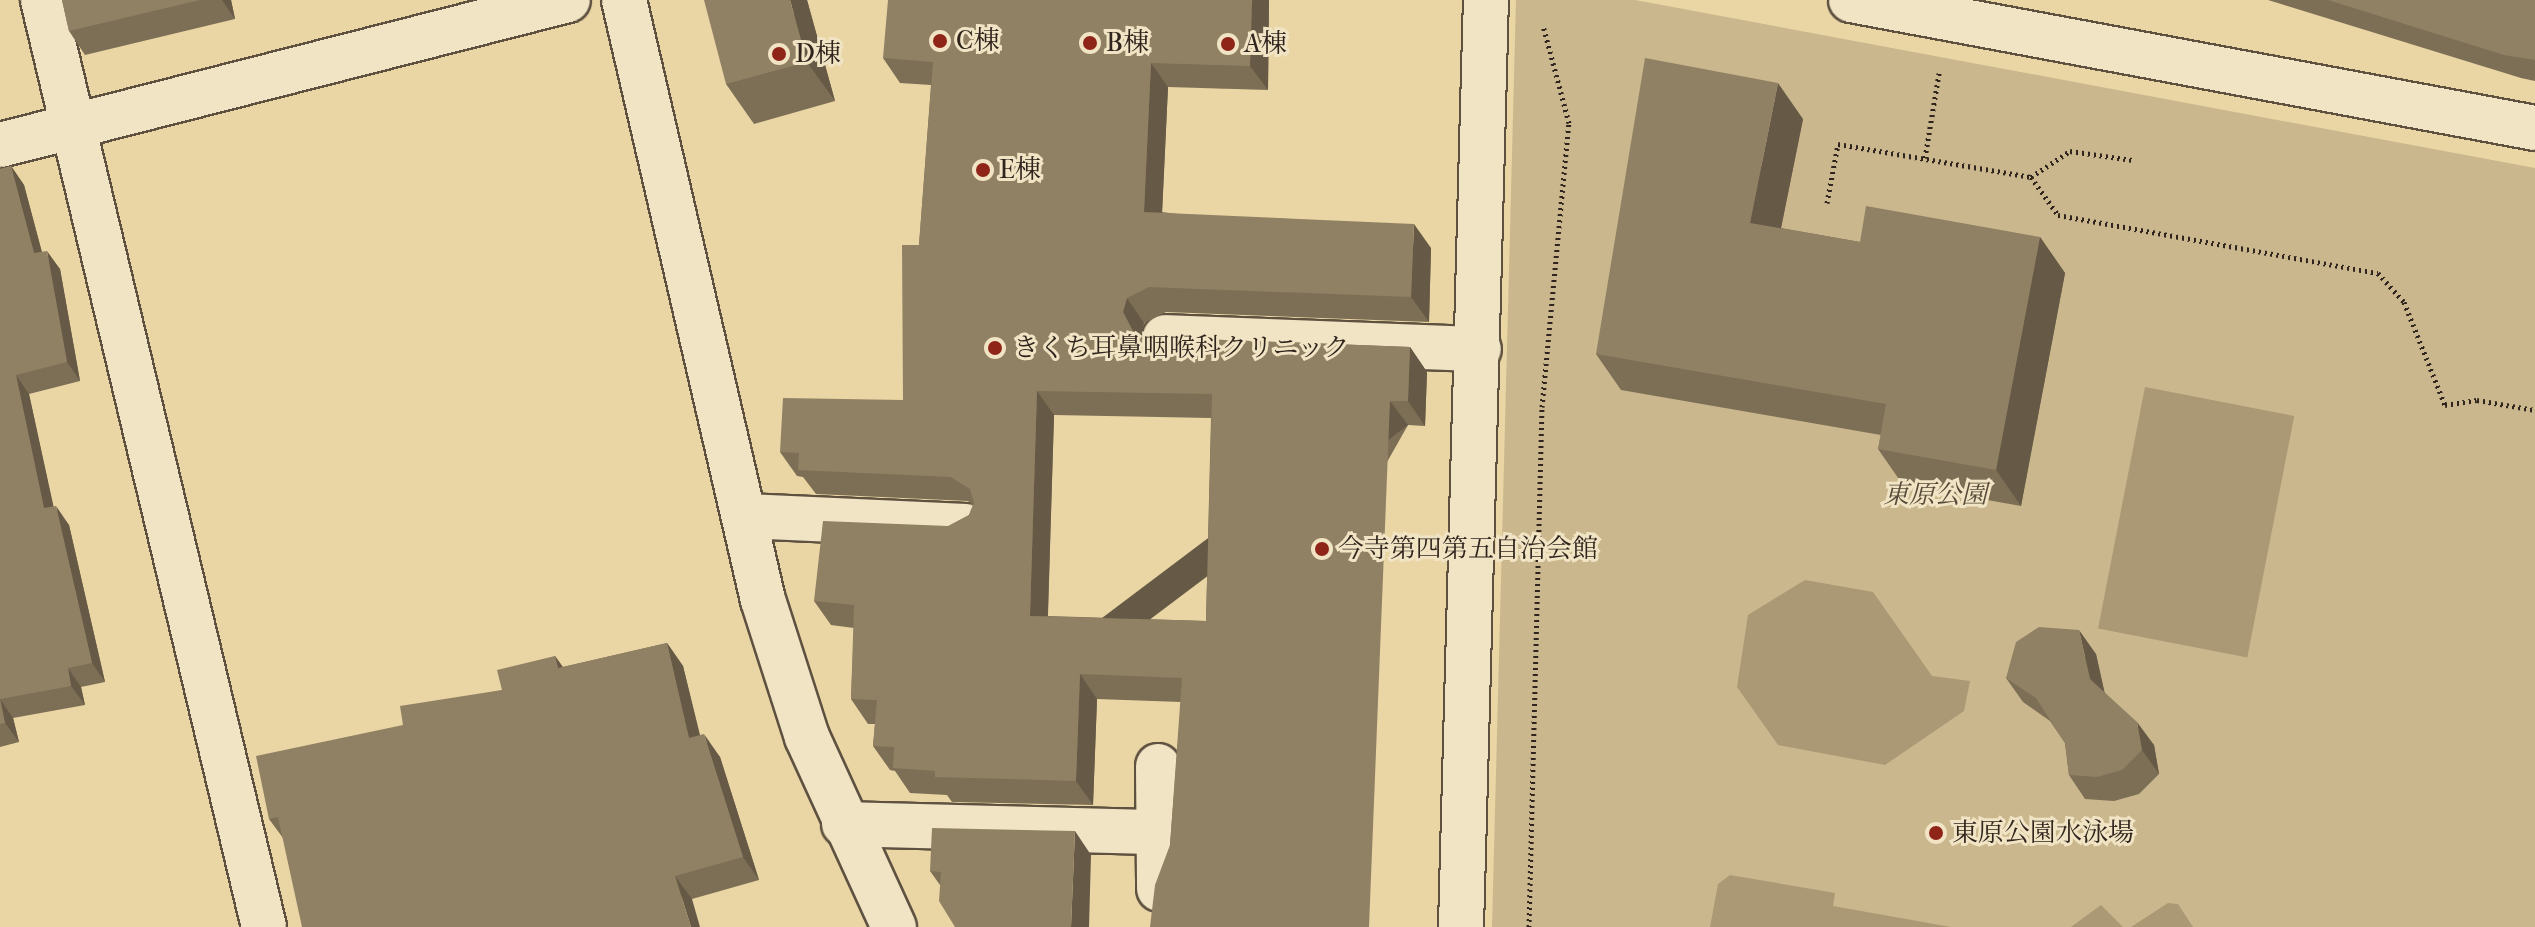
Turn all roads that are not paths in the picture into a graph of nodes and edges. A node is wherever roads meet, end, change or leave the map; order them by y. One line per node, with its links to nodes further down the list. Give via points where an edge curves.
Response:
1 (43, 0): 6 (street)
2 (568, 0): 6 (street)
3 (624, 0): 11 (street)
4 (1486, 0): 10 (street)
5 (1851, 0): 7 (street)
6 (74, 126): 8 (street); 17 (street)
7 (2535, 128)
8 (0, 145)
9 (1165, 337): 10 (street)
10 (1479, 349): 19 (street)
11 (746, 516): 12 (street); 14 (street, via 807,737)
12 (966, 526)
13 (1158, 766): 15 (street)
14 (844, 824): 15 (street); 18 (street)
15 (1158, 832): 16 (street)
16 (1159, 889)
17 (264, 927)
18 (894, 927)
19 (1461, 927)

